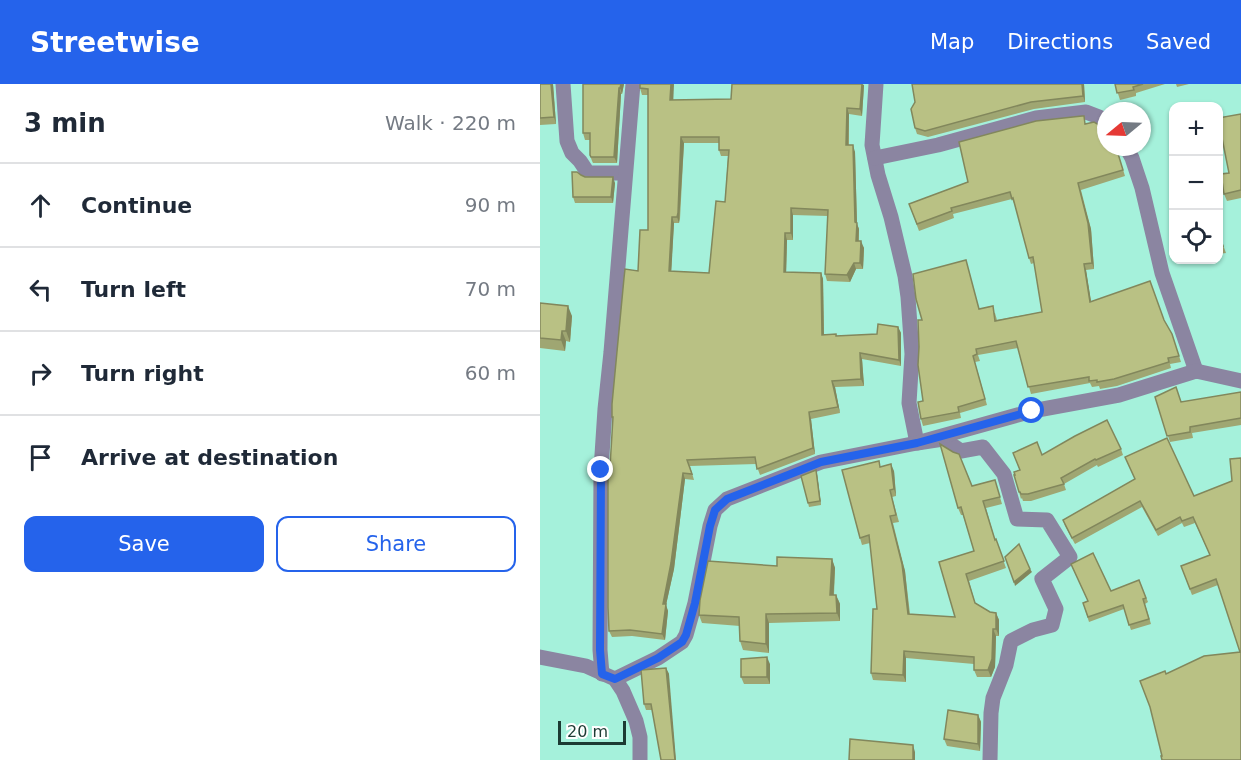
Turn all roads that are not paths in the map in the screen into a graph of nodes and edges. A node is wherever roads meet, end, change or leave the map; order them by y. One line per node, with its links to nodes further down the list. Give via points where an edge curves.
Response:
1 (563, 84): 7 (street, via 567,141 572,153 588,173)
2 (633, 84): 7 (street)
3 (876, 84): 6 (street, via 872,145)
4 (1097, 116): 6 (street, via 1086,112 1043,117)
5 (1131, 156): 8 (street, via 1162,273)
6 (875, 158): 10 (street, via 905,276 912,354 909,403)
7 (625, 173): 12 (street, via 601,470 600,650)
8 (1196, 371): 9 (street); 10 (street, via 1119,395 1032,411)
9 (1241, 381)
10 (917, 443): 12 (street, via 821,462 727,499 715,510 695,603 682,642 658,658); 14 (street, via 943,439 961,451 983,447 1004,474 1017,519 1047,520 1070,557 1042,579 1056,609 1052,625 1011,641 993,698)
11 (540, 657): 12 (street, via 586,666)
12 (609, 676): 13 (street, via 623,691 636,721)
13 (640, 760)
14 (990, 760)

